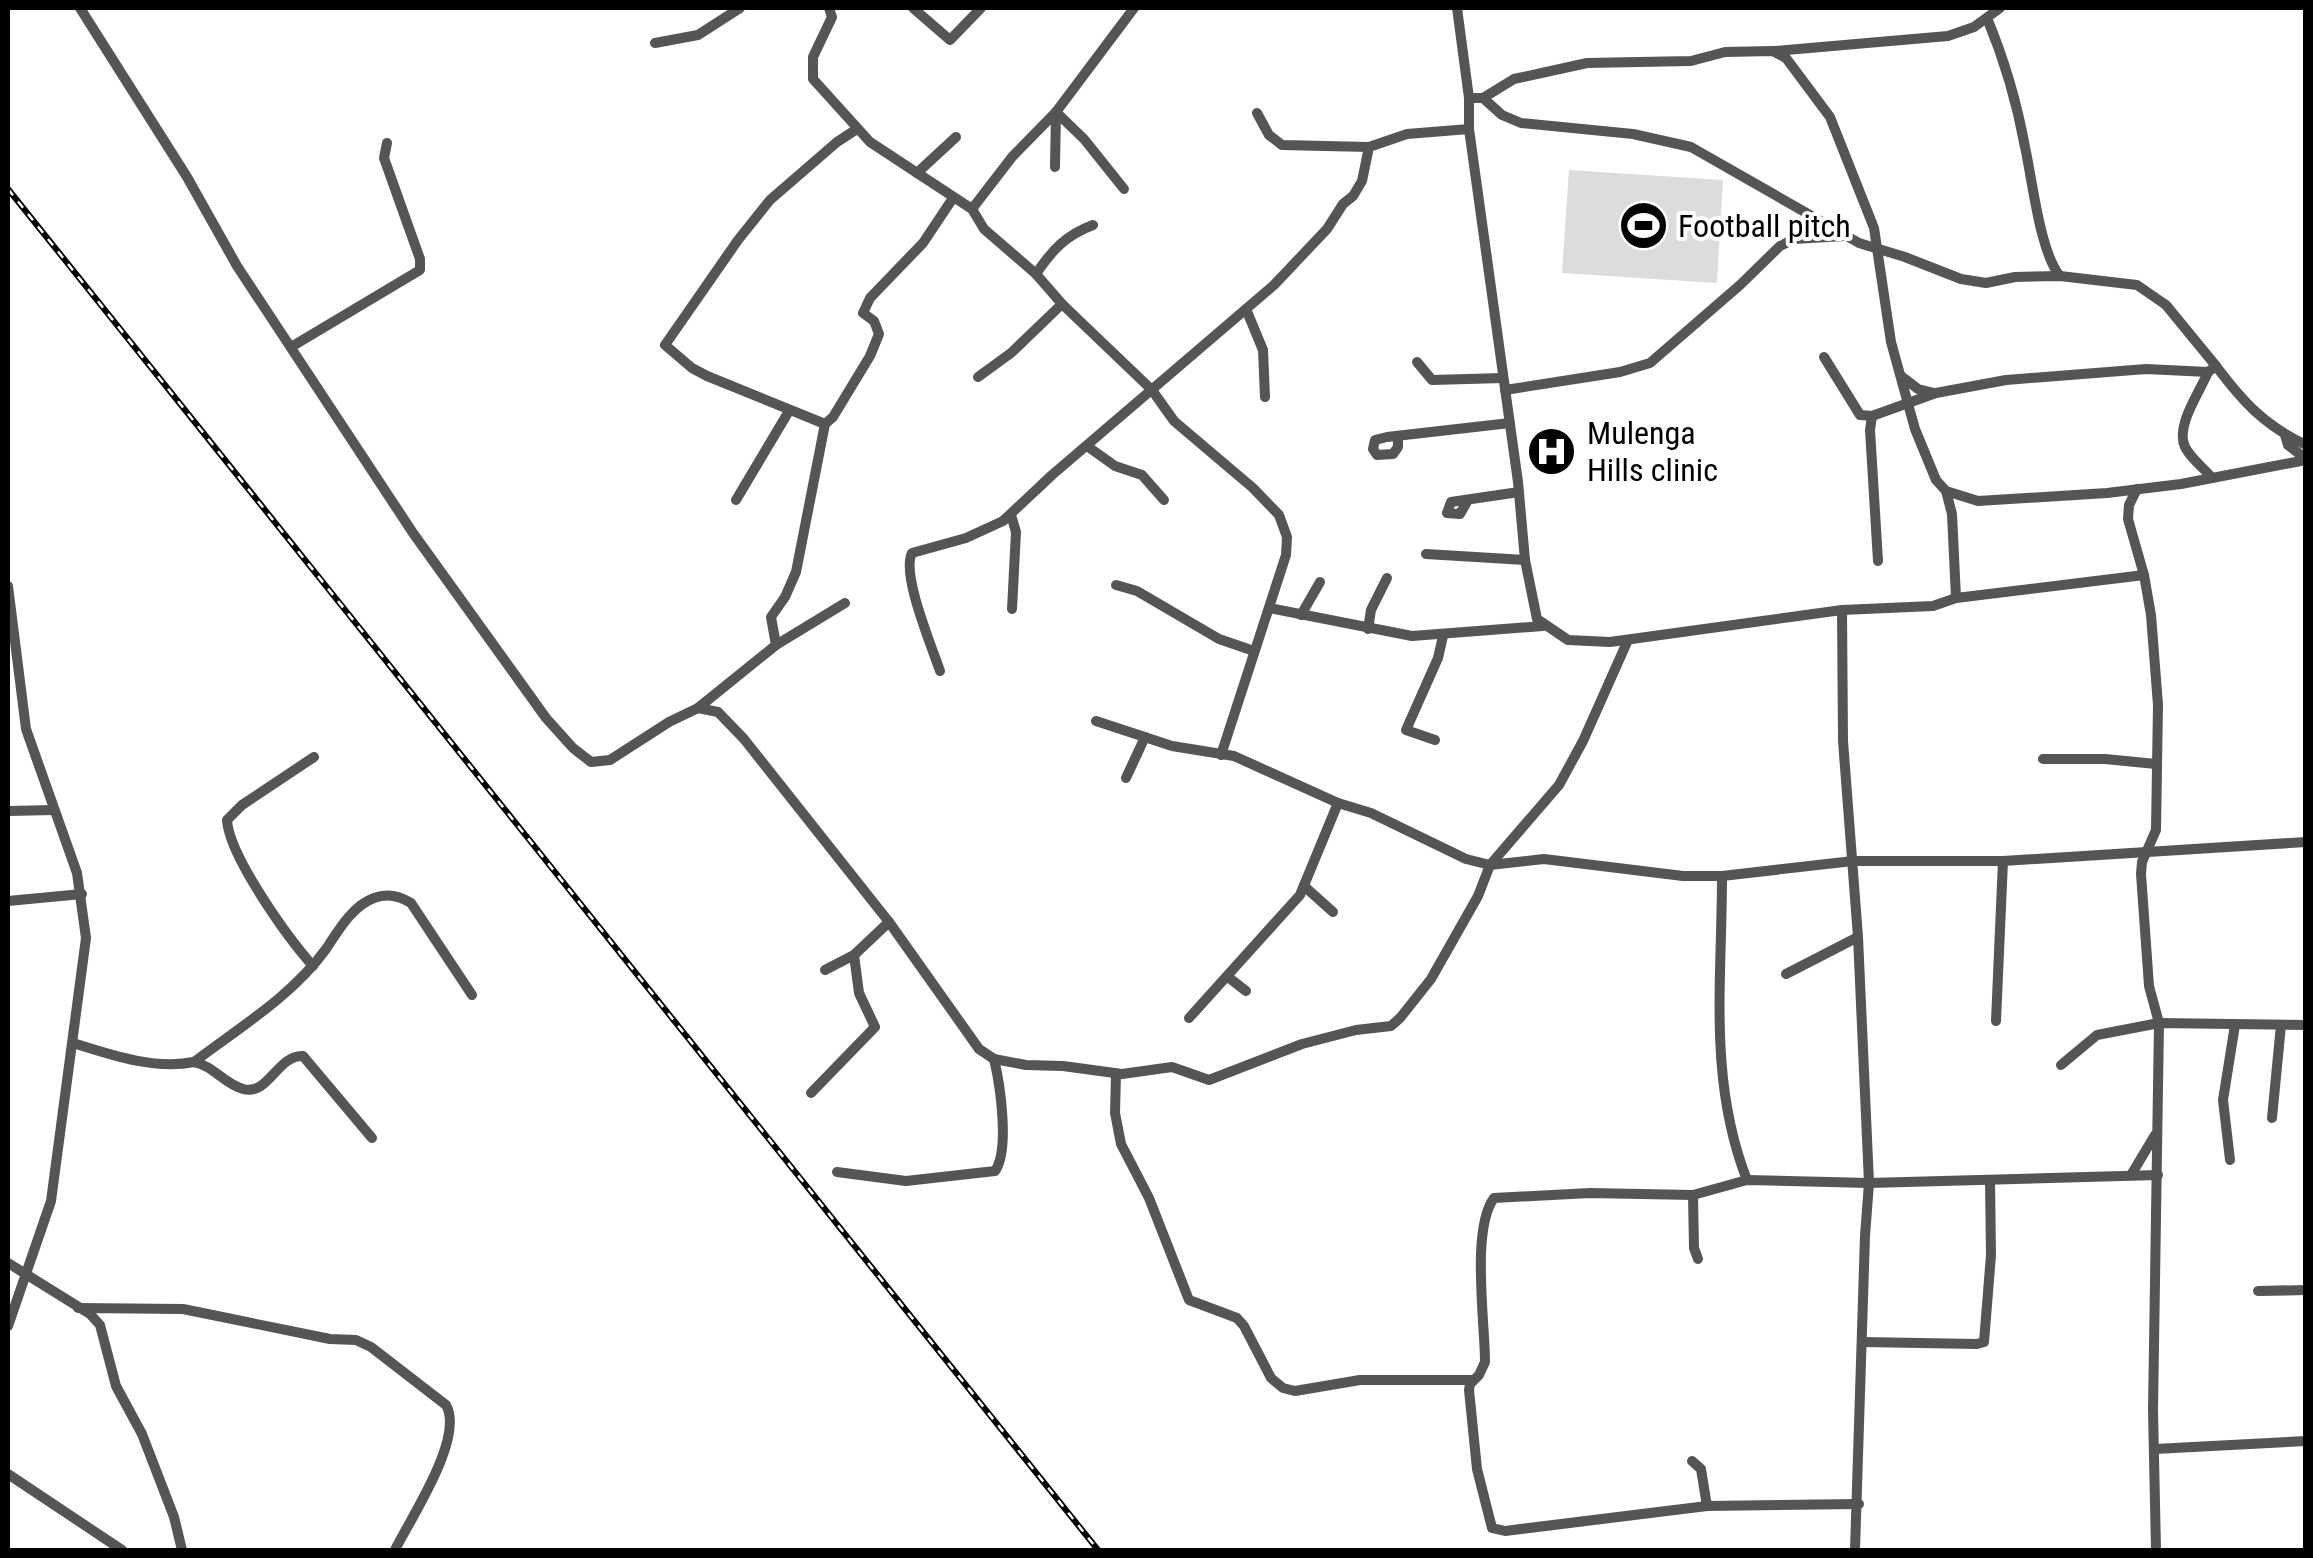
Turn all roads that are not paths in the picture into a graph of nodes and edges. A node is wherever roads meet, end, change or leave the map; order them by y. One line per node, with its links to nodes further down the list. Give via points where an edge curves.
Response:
1 (80, 8): 33 (street)
2 (740, 8): 10 (street, via 698,36)
3 (829, 8): 16 (street, via 832,17 813,57 812,79)
4 (913, 8): 5 (street, via 950,40)
5 (981, 8)
6 (1134, 8): 14 (street)
7 (1457, 8): 12 (street)
8 (2000, 8): 9 (street)
9 (1988, 18): 11 (street, via 1948,36); 30 (street, via 2021,127 2049,259)
10 (655, 43)
11 (1773, 52): 13 (street, via 1588,63 1514,79); 28 (street, via 1791,63 1830,116)
12 (1469, 98): 13 (street); 17 (street)
13 (1483, 98): 27 (street, via 1530,126 1646,136 1691,147)
14 (1056, 112): 21 (street); 23 (street); 25 (street)
15 (1257, 114): 20 (street, via 1282,145)
16 (858, 129): 22 (street); 44 (street, via 770,200 665,345 692,368)
17 (1469, 130): 20 (street, via 1407,134); 39 (street)
18 (956, 138): 22 (street)
19 (388, 143): 33 (street, via 384,158 420,270)
20 (1368, 148): 32 (street, via 1353,196)
21 (1056, 167)
22 (917, 172): 24 (street)
23 (1124, 189)
24 (954, 198): 25 (street); 47 (street, via 870,298 863,313 878,334)
25 (972, 209): 29 (street, via 984,229)
26 (1093, 225): 29 (street, via 1052,250)
27 (1845, 236): 28 (street); 39 (street, via 1812,236 1780,246 1650,363)
28 (1878, 248): 30 (street, via 1977,282); 37 (street)
29 (1036, 274): 31 (street)
30 (2060, 276): 36 (street, via 2126,281 2146,290 2166,305)
31 (1062, 304): 38 (street); 40 (street)
32 (1246, 309): 40 (street); 42 (street, via 1263,350)
33 (291, 347): 86 (street, via 412,533 573,748 600,763)
34 (1824, 357): 45 (street, via 1860,414)
35 (1418, 362): 39 (street, via 1432,380)
36 (2212, 369): 41 (street, via 2095,372); 48 (street); 53 (street, via 2182,436)
37 (1900, 375): 41 (street); 43 (street)
38 (978, 377)
39 (1504, 384): 46 (street)
40 (1152, 390): 51 (street); 75 (street, via 1174,422 1279,516 1286,555)
41 (1936, 393): 43 (street)
42 (1265, 396)
43 (1908, 402): 45 (street); 55 (street, via 1929,466)
44 (790, 411): 47 (street); 58 (street)
45 (1872, 416): 67 (street)
46 (1510, 423): 49 (street); 56 (street)
47 (825, 424): 83 (street, via 796,572 771,617)
48 (2286, 435): 50 (street); 52 (street)
49 (1398, 436)
50 (2306, 445)
51 (1087, 446): 59 (street, via 1142,475); 64 (street)
52 (2306, 460): 53 (street)
53 (2212, 478): 54 (street)
54 (2138, 489): 57 (street); 62 (street)
55 (1946, 491): 61 (street); 63 (street)
56 (1519, 492): 60 (street); 66 (street)
57 (2107, 493): 61 (street); 62 (street)
58 (736, 500)
59 (1164, 500)
60 (1468, 500)
61 (1969, 501): 63 (street)
62 (2127, 512): 68 (street)
63 (1952, 514): 73 (street)
64 (1011, 515): 76 (street); 85 (street, via 966,538 912,553 908,561)
65 (1426, 554): 66 (street)
66 (1526, 560): 79 (street)
67 (1878, 561)
68 (2144, 575): 73 (street); 93 (street, via 2158,704)
69 (1387, 578): 80 (street)
70 (1320, 582): 78 (street)
71 (1116, 585): 84 (street)
72 (8, 586): 96 (street, via 26,729)
73 (1956, 598): 77 (street, via 1933,606)
74 (845, 603): 83 (street)
75 (1270, 608): 78 (street); 84 (street)
76 (1012, 610)
77 (1842, 610): 82 (street); 100 (street, via 1842,741)
78 (1301, 615): 80 (street)
79 (1543, 626): 81 (street); 82 (street, via 1568,640)
80 (1368, 629): 81 (street)
81 (1443, 636): 89 (street, via 1406,730)
82 (1628, 640): 102 (street, via 1560,784)
83 (776, 645): 86 (street)
84 (1254, 651): 90 (street)
85 (940, 671)
86 (698, 708): 108 (street, via 725,718)
87 (1096, 721): 88 (street)
88 (1145, 737): 90 (street); 94 (street)
89 (1435, 740)
90 (1221, 755): 95 (street)
91 (314, 757): 111 (street, via 232,814 227,827 265,899)
92 (2043, 759): 93 (street)
93 (2156, 764): 99 (street, via 2156,830)
94 (1126, 778)
95 (1338, 802): 102 (street); 104 (street)
96 (54, 810): 97 (street); 105 (street)
97 (8, 811)
98 (2306, 842): 99 (street)
99 (2146, 852): 101 (street); 119 (street, via 2141,874 2148,969)
100 (1852, 861): 101 (street); 103 (street); 109 (street)
101 (2003, 861): 118 (street)
102 (1490, 866): 103 (street, via 1544,859); 127 (street, via 1431,979 1391,1026 1302,1044 1209,1080 1172,1067)
103 (1722, 876): 136 (street, via 1717,1032 1732,1141)
104 (1304, 886): 107 (street); 114 (street)
105 (82, 894): 106 (street); 123 (street, via 86,938)
106 (8, 901)
107 (1332, 912)
108 (889, 922): 110 (street); 124 (street, via 979,1049)
109 (1858, 937): 113 (street); 138 (street)
110 (854, 954): 112 (street); 128 (street, via 859,993 876,1027)
111 (313, 966): 116 (street, via 357,908 372,898 400,896); 125 (street)
112 (825, 970)
113 (1786, 974)
114 (1228, 978): 115 (street); 117 (street)
115 (1246, 991)
116 (472, 995)
117 (1188, 1018)
118 (1996, 1021)
119 (2160, 1023): 120 (street); 126 (street, via 2097,1036); 130 (street)
120 (2235, 1025): 121 (street); 132 (street, via 2224,1100)
121 (2282, 1025): 122 (street); 129 (street)
122 (2306, 1025)
123 (74, 1044): 125 (street, via 124,1058); 142 (street, via 52,1201)
124 (994, 1058): 127 (street); 133 (street, via 1002,1139 995,1171 906,1181)
125 (194, 1062): 131 (street, via 251,1090 287,1059 303,1056)
126 (2061, 1065)
127 (1116, 1074): 148 (street, via 1121,1144 1189,1300 1237,1318 1270,1378 1296,1391 1360,1380)
128 (811, 1093)
129 (2272, 1118)
130 (2157, 1130): 134 (street); 135 (street)
131 (372, 1138)
132 (2230, 1160)
133 (836, 1172)
134 (2158, 1174): 135 (street); 150 (street)
135 (2131, 1176): 137 (street)
136 (1747, 1180): 138 (street); 139 (street)
137 (1990, 1180): 138 (street); 147 (street, via 1984,1342)
138 (1869, 1182): 147 (street)
139 (1693, 1195): 140 (street); 148 (street, via 1494,1198 1483,1242 1486,1362)
140 (1698, 1259)
141 (8, 1263): 142 (street)
142 (24, 1274): 145 (street); 146 (street)
143 (2306, 1290): 144 (street)
144 (2258, 1291)
145 (78, 1308): 156 (street, via 100,1325 116,1386 142,1434); 157 (street, via 182,1309 371,1347 446,1405 452,1420)
146 (8, 1326)
147 (1862, 1342): 153 (street)
148 (1472, 1380): 154 (street, via 1477,1470 1497,1531)
149 (2306, 1442): 150 (street)
150 (2155, 1449): 159 (street)
151 (1692, 1460): 154 (street, via 1701,1469)
152 (8, 1474): 155 (street)
153 (1859, 1504): 154 (street); 158 (street)
154 (1707, 1506)
155 (122, 1550)
156 (182, 1550)
157 (395, 1550)
158 (1855, 1550)
159 (2156, 1550)

